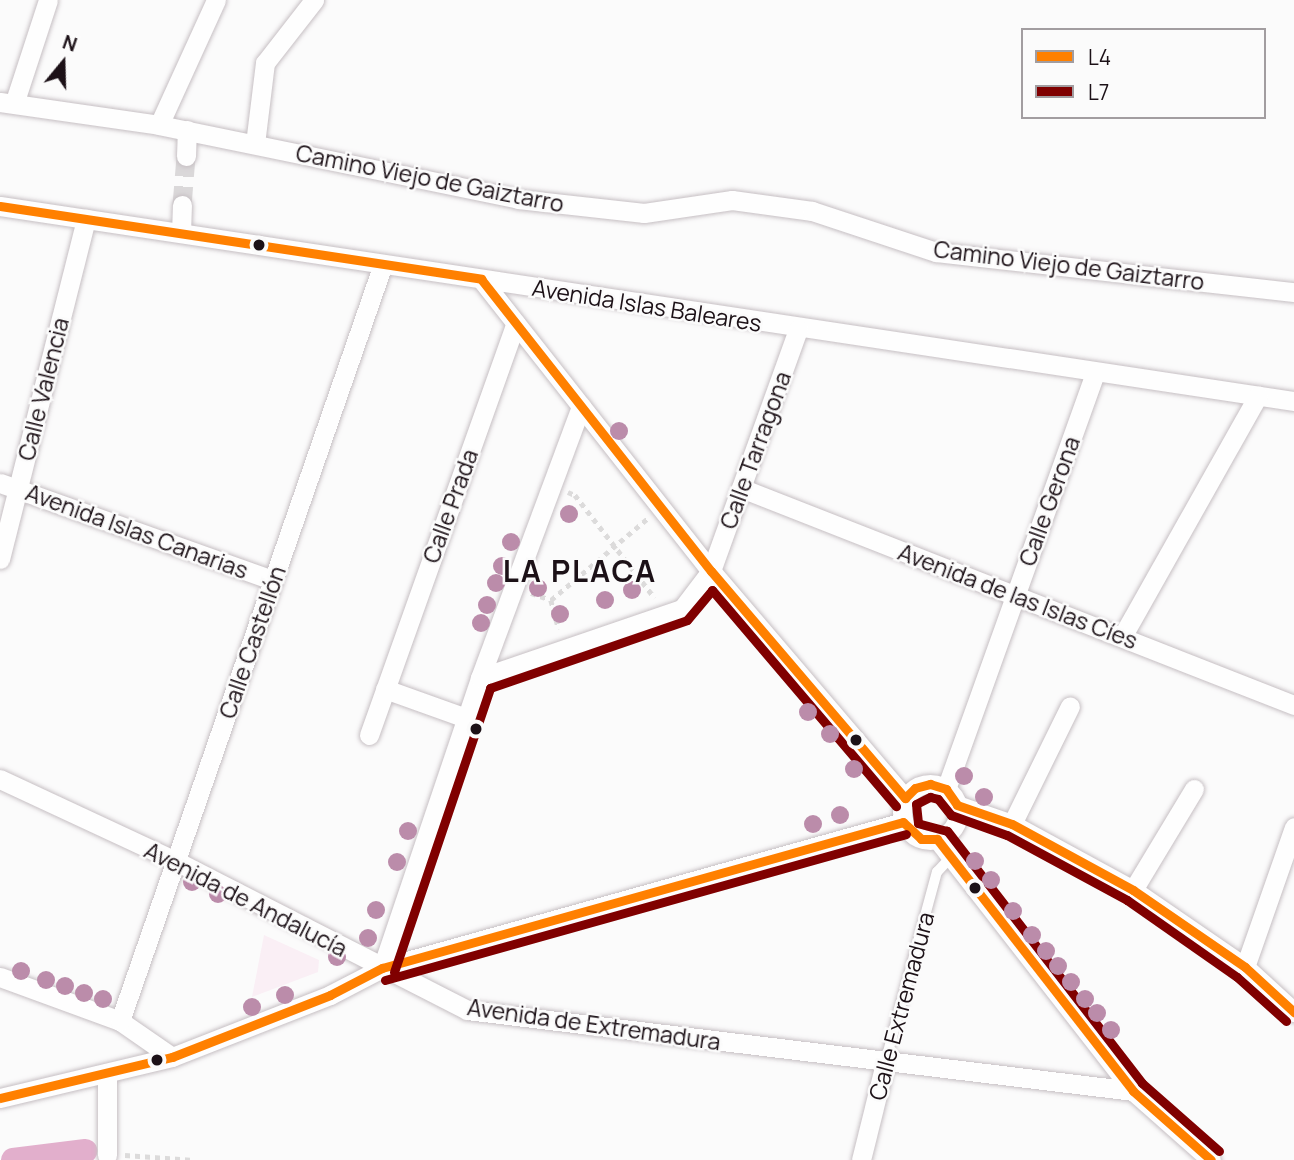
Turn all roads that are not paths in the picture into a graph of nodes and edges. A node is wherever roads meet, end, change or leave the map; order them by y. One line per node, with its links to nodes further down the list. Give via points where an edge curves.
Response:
1 (48, 0): 4 (street)
2 (216, 0): 5 (street)
3 (314, 0): 7 (street, via 265,63)
4 (7, 102): 5 (street, Camino Viejo de Gaiztarro)
5 (159, 125): 6 (street, Camino Viejo de Gaiztarro)
6 (187, 130): 7 (street, Camino Viejo de Gaiztarro); 8 (street)
7 (255, 144): 15 (street, Camino Viejo de Gaiztarro, via 518,199 644,213 732,200 813,211 936,252)
8 (186, 156)
9 (182, 205): 12 (street)
10 (0, 206): 11 (street, Avenida Islas Baleares)
11 (86, 219): 12 (street, Avenida Islas Baleares); 22 (street, Calle Valencia)
12 (181, 233): 13 (street, Avenida Islas Baleares)
13 (383, 264): 14 (street, Avenida Islas Baleares); 26 (street, Calle Castellón)
14 (481, 279): 16 (street); 17 (street, Avenida Islas Baleares)
15 (1294, 292)
16 (516, 323): 21 (street); 30 (street, Calle Prada)
17 (798, 329): 18 (street, Avenida Islas Baleares); 23 (street, Calle Tarragona)
18 (1095, 372): 19 (street, Avenida Islas Baleares); 27 (street, Calle Gerona)
19 (1258, 396): 20 (street, Avenida Islas Baleares); 28 (street)
20 (1294, 401)
21 (581, 405): 25 (street); 29 (street)
22 (9, 485): 24 (street, Calle Valencia); 26 (street, Avenida Islas Canarias)
23 (741, 488): 25 (street, Calle Tarragona); 27 (street, Avenida de las Islas Cíes)
24 (0, 559)
25 (711, 570): 29 (street, Calle Tarragona, via 682,609); 37 (street)
26 (273, 580): 44 (street, Calle Castellón)
27 (1016, 595): 28 (street, Avenida de las Islas Cíes); 38 (street, Calle Gerona)
28 (1122, 637): 31 (street, Avenida de las Islas Cíes)
29 (480, 678): 33 (street)
30 (385, 690): 33 (street); 34 (street, Calle Prada)
31 (1294, 705)
32 (1070, 706): 40 (street)
33 (466, 718): 47 (street)
34 (369, 735)
35 (0, 779): 44 (street, Avenida de Andalucía)
36 (1194, 789): 45 (street)
37 (905, 797): 38 (street, via 930,784); 39 (street)
38 (952, 797): 40 (street); 42 (street, via 954,828)
39 (903, 822): 42 (street, via 921,839); 47 (street)
40 (1012, 824): 45 (street)
41 (1294, 827): 46 (street)
42 (937, 839): 43 (street)
43 (951, 857): 52 (lane, Calle Extremadura, via 937,872); 54 (street)
44 (176, 861): 47 (street, Avenida de Andalucía); 50 (street, Calle Castellón)
45 (1133, 890): 46 (street)
46 (1245, 967): 49 (street)
47 (382, 968): 51 (street, via 330,995); 52 (street, Avenida de Extremadura, via 467,1010)
48 (0, 977): 50 (street)
49 (1294, 1012)
50 (120, 1021): 51 (street)
51 (172, 1057): 53 (street)
52 (885, 1063): 54 (street, Avenida de Extremadura); 57 (street, Calle Extremadura)
53 (107, 1073): 55 (street); 56 (street)
54 (1133, 1091): 58 (street)
55 (0, 1098)
56 (107, 1155)
57 (862, 1160)
58 (1211, 1160)

